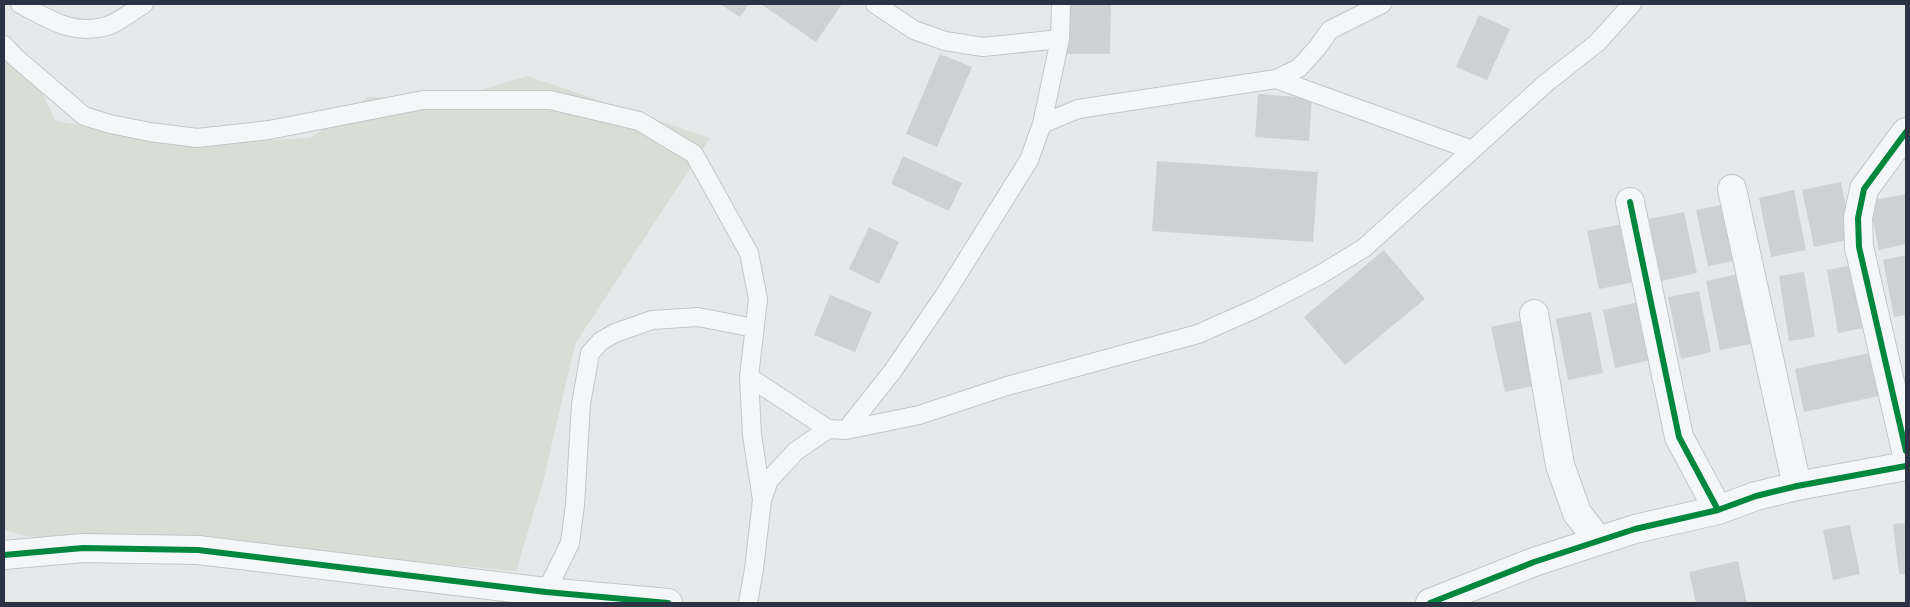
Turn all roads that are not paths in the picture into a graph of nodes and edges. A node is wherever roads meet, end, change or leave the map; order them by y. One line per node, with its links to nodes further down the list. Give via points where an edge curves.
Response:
1 (20, 4): 2 (lane, via 61,25 83,29 108,26)
2 (144, 4)
3 (875, 4): 7 (lane, via 914,30 945,42 983,47)
4 (1061, 4): 7 (lane)
5 (1382, 4): 9 (lane, via 1330,30 1299,68)
6 (1632, 4): 12 (lane, via 1597,43 1546,83)
7 (1060, 39): 10 (lane)
8 (4, 44): 16 (lane, via 84,116 150,132 197,138 269,130 423,100 550,100 639,121 694,154 749,253 758,299)
9 (1276, 79): 10 (lane, via 1078,109); 12 (lane)
10 (1042, 124): 19 (lane, via 1029,160 946,293 892,372)
11 (1906, 132): 20 (street, via 1864,189 1858,218 1859,247)
12 (1472, 150): 19 (lane, via 1364,248 1318,276 1198,334 1008,386 920,415)
13 (1732, 189): 22 (street)
14 (1630, 202): 24 (street, via 1679,437)
15 (1534, 314): 25 (street, via 1560,465 1577,513)
16 (754, 328): 17 (lane); 27 (lane, via 698,317 652,320 614,333 590,353 581,404 570,542)
17 (749, 377): 18 (lane); 23 (lane, via 752,435)
18 (828, 429): 19 (lane); 23 (lane, via 796,451 769,480)
19 (846, 430)
20 (1906, 451)
21 (1906, 466): 22 (street)
22 (1798, 486): 24 (street)
23 (762, 500): 29 (lane)
24 (1718, 510): 25 (street)
25 (1598, 540): 30 (street)
26 (4, 555): 27 (street, via 83,548 198,550)
27 (546, 592): 28 (street)
28 (668, 603)
29 (748, 603)
30 (1430, 603)

